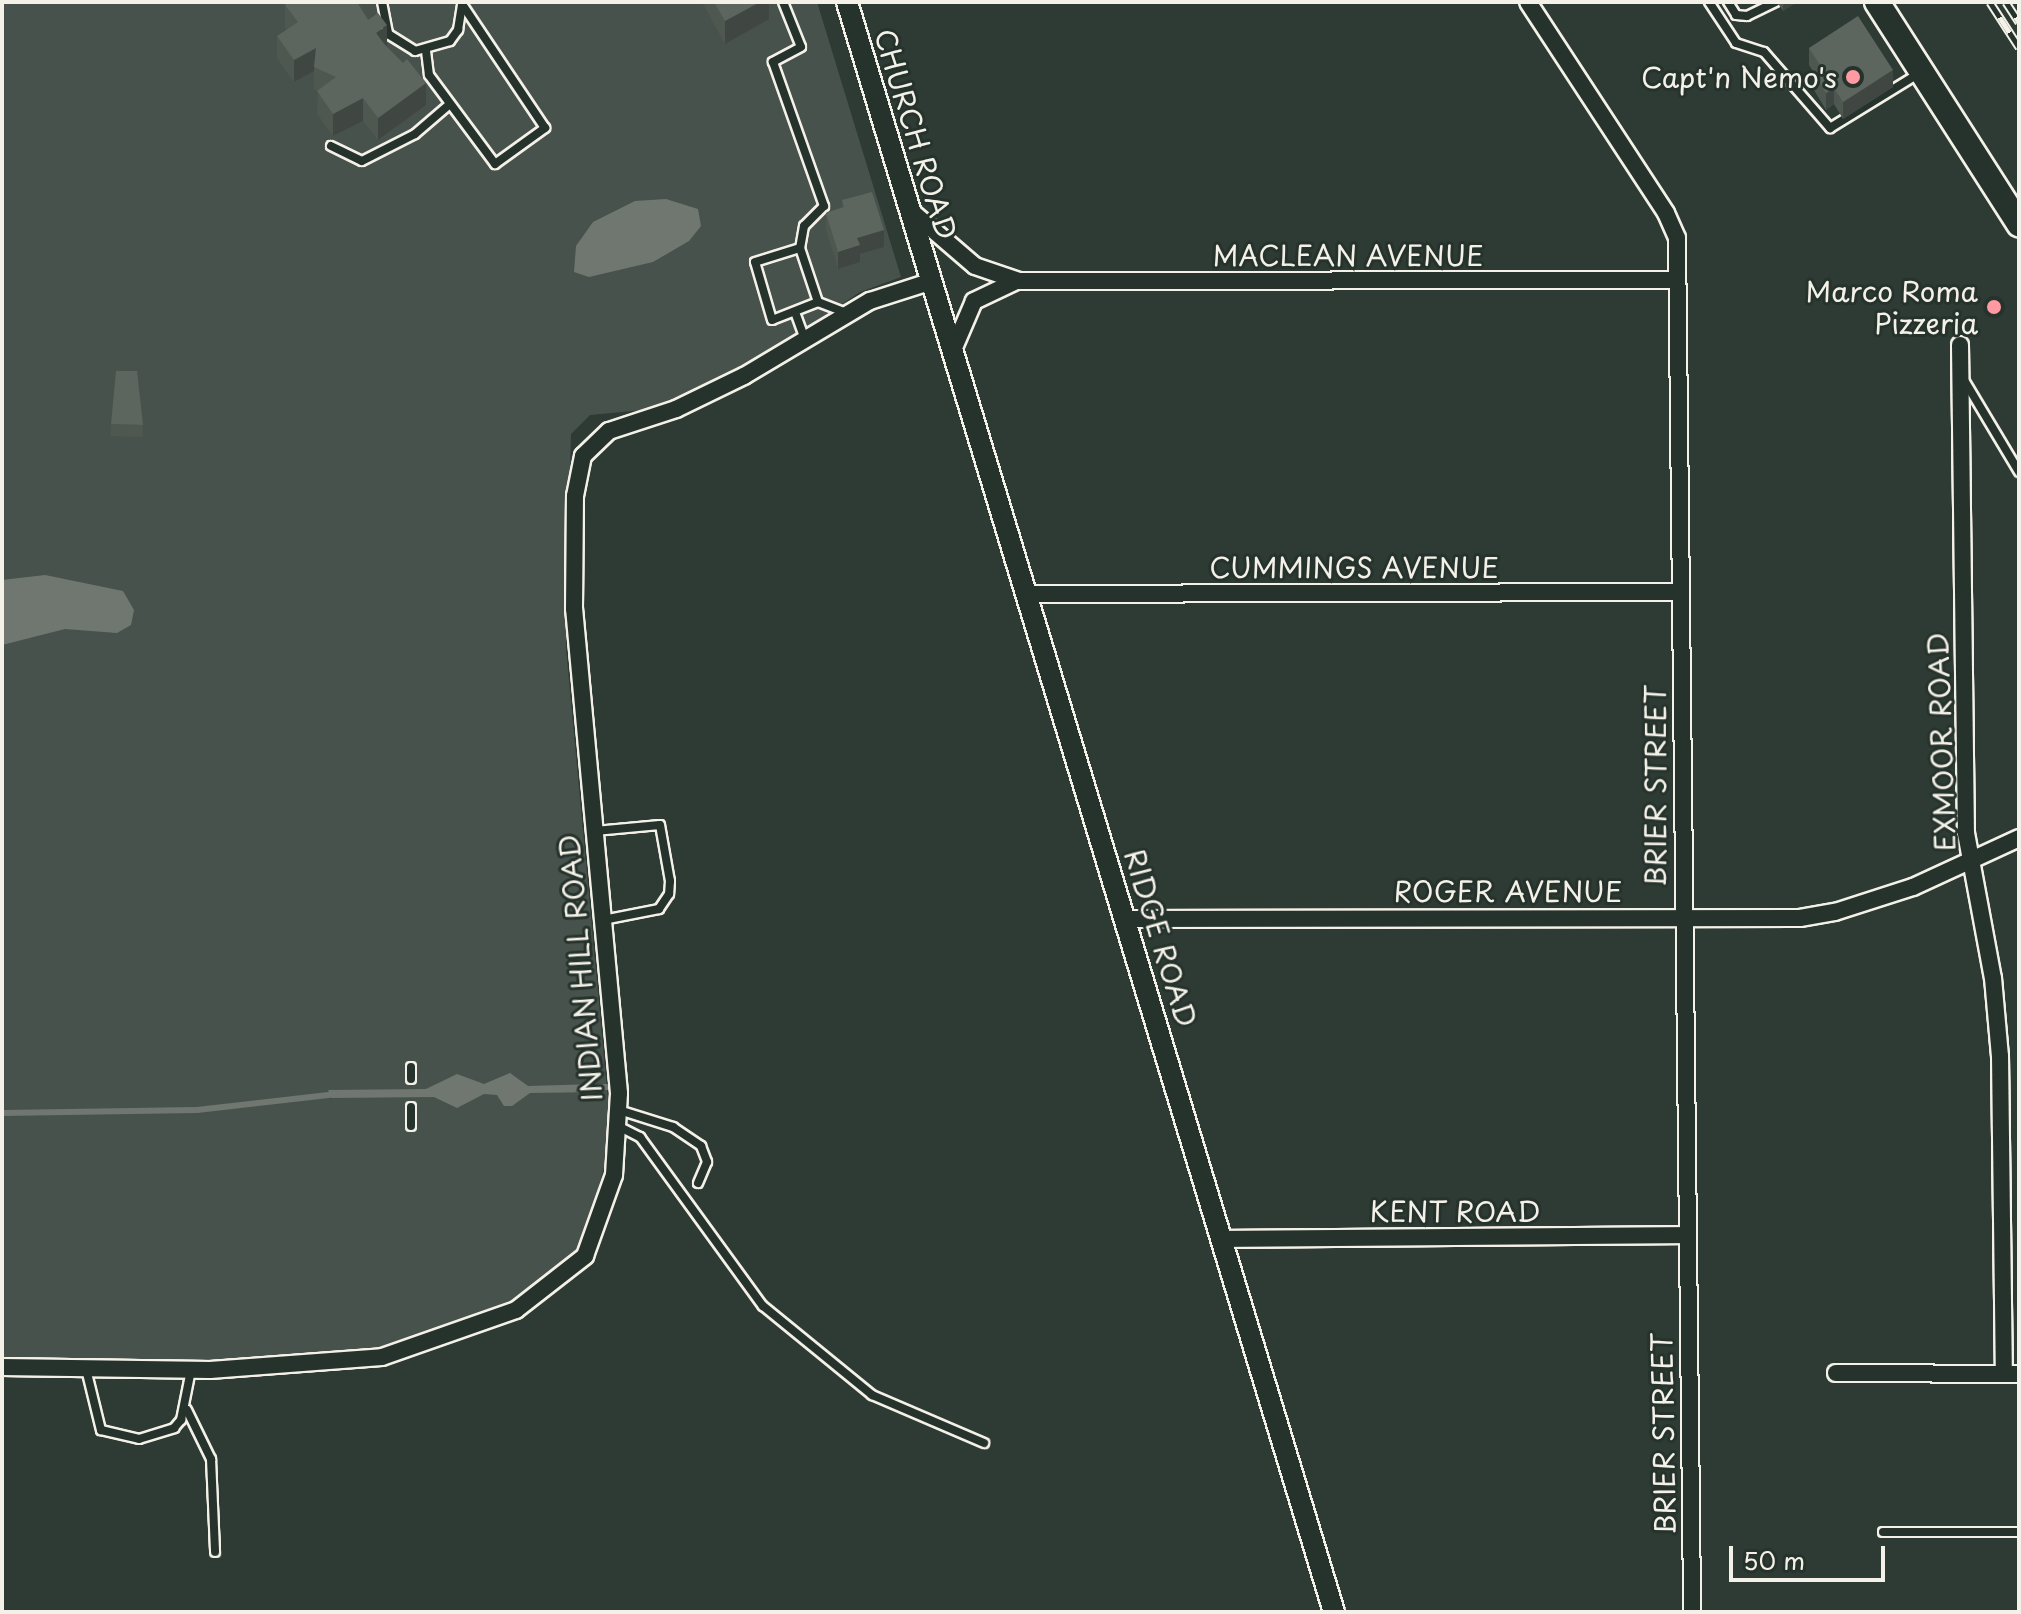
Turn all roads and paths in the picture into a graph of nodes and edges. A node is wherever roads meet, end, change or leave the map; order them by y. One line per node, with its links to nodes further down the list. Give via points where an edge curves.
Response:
1 (382, 2): 10 (lane, via 388,34 404,48)
2 (783, 2): 16 (lane, via 801,47 773,62 824,206 804,226)
3 (1528, 2): 17 (street, BRIER STREET, via 1673,225)
4 (1709, 2): 11 (lane, via 1736,43 1764,52 1830,128)
5 (1728, 2): 6 (lane, via 1736,15 1747,16)
6 (1776, 2)
7 (1877, 2): 11 (main road)
8 (462, 3): 10 (lane, via 458,30 439,48); 12 (lane, via 545,128 495,164)
9 (849, 3): 14 (street, CHURCH ROAD)
10 (426, 51): 12 (lane, via 429,75)
11 (1922, 72): 15 (main road)
12 (450, 104): 13 (lane, via 415,134 362,161)
13 (331, 146)
14 (911, 211): 18 (street, CHURCH ROAD); 19 (street, MACLEAN AVENUE, via 975,266)
15 (2019, 224)
16 (800, 248): 20 (lane); 21 (lane, via 755,262 772,320)
17 (1676, 280): 19 (street, MACLEAN AVENUE); 28 (street, BRIER STREET)
18 (932, 281): 22 (street, INDIAN HILL ROAD); 25 (street, RIDGE ROAD)
19 (1019, 281): 25 (street, MACLEAN AVENUE, via 999,285 974,301)
20 (818, 302): 21 (lane); 22 (lane)
21 (795, 312): 23 (lane)
22 (847, 313): 23 (street, INDIAN HILL ROAD)
23 (805, 339): 30 (street, INDIAN HILL ROAD, via 676,409 609,431 583,456 574,510 574,609)
24 (1960, 345): 26 (street, EXMOOR ROAD)
25 (953, 350): 29 (street, RIDGE ROAD)
26 (1960, 374): 27 (lane); 32 (street, EXMOOR ROAD, via 1966,833)
27 (2019, 472)
28 (1680, 592): 29 (street, CUMMINGS AVENUE); 33 (street, BRIER STREET)
29 (1027, 594): 34 (street, RIDGE ROAD)
30 (595, 831): 35 (street, INDIAN HILL ROAD); 35 (lane, via 660,825 670,881 659,909)
31 (2019, 838): 32 (street, ROGER AVENUE)
32 (1971, 862): 33 (street, ROGER AVENUE, via 1835,912 1800,918); 48 (street, EXMOOR ROAD, via 1993,978 2000,1056)
33 (1682, 916): 34 (street, ROGER AVENUE); 42 (street, BRIER STREET)
34 (1126, 919): 43 (street, RIDGE ROAD)
35 (603, 920): 39 (street, INDIAN HILL ROAD)
36 (411, 1067): 37 (lane)
37 (411, 1079)
38 (411, 1107): 40 (lane)
39 (619, 1118): 41 (lane, via 673,1127 701,1146 707,1162); 46 (street, INDIAN HILL ROAD, via 614,1175 585,1256 516,1310 382,1357); 50 (lane, via 640,1137 763,1306 872,1395)
40 (411, 1126)
41 (698, 1183)
42 (1686, 1235): 43 (street, KENT ROAD); 55 (street, BRIER STREET)
43 (1224, 1239): 54 (street, RIDGE ROAD)
44 (2, 1367): 45 (street, INDIAN HILL ROAD)
45 (86, 1369): 46 (street, INDIAN HILL ROAD); 49 (lane, via 93,1405 108,1435 157,1435 174,1428)
46 (191, 1370): 49 (lane)
47 (1836, 1373): 48 (street)
48 (2011, 1374)
49 (186, 1409): 53 (lane, via 211,1459)
50 (984, 1443)
51 (1883, 1532): 52 (lane)
52 (2019, 1532)
53 (215, 1552)
54 (1334, 1612)
55 (1692, 1612)

